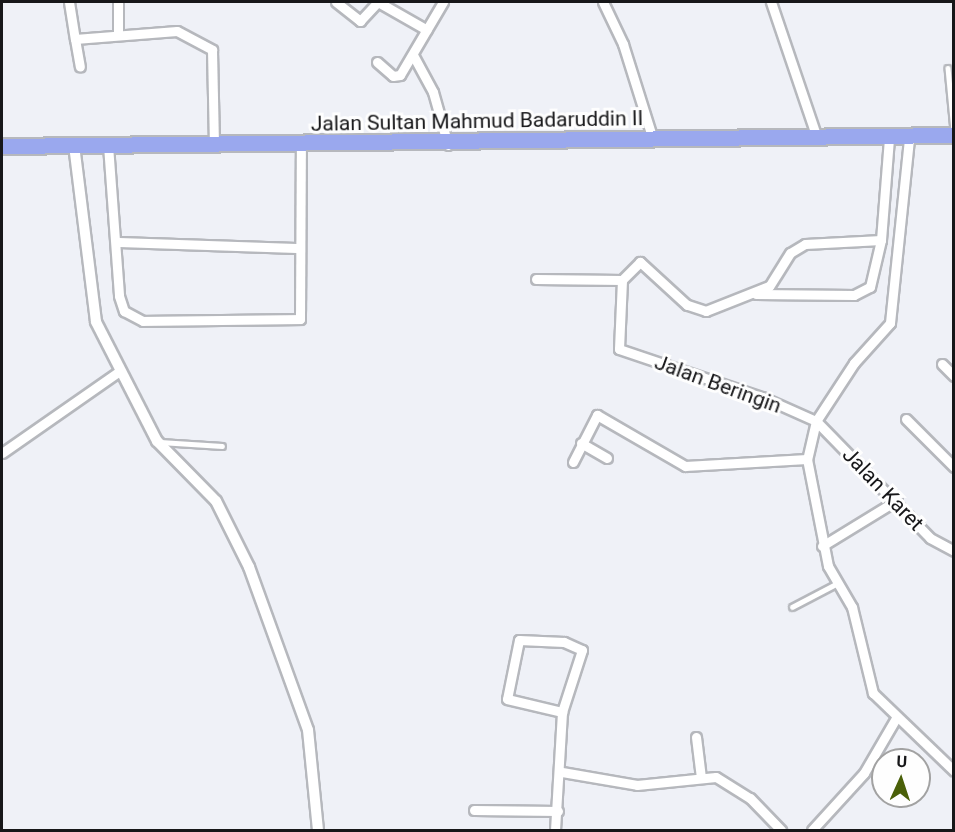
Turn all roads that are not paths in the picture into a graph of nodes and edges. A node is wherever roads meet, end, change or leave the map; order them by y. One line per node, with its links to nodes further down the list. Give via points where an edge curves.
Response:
1 (69, 2): 10 (street)
2 (118, 2): 9 (street)
3 (336, 2): 4 (street, via 360,21)
4 (378, 2): 8 (street)
5 (443, 2): 8 (street)
6 (603, 2): 20 (street, via 623,44)
7 (771, 2): 17 (street)
8 (427, 30): 11 (street)
9 (118, 32): 10 (street); 21 (street, via 177,31 212,50)
10 (75, 39): 13 (street)
11 (413, 55): 12 (street, via 397,77); 25 (street, via 433,92)
12 (377, 62)
13 (80, 67)
14 (948, 68): 15 (lane)
15 (954, 129)
16 (954, 135): 19 (highway, Jalan Sultan Mahmud Badaruddin II)
17 (817, 138): 18 (highway, Jalan Sultan Mahmud Badaruddin II); 20 (highway, Jalan Sultan Mahmud Badaruddin II)
18 (889, 139): 19 (highway, Jalan Sultan Mahmud Badaruddin II); 27 (street)
19 (909, 139): 37 (street, via 890,323 854,363)
20 (653, 140): 25 (highway, Jalan Sultan Mahmud Badaruddin II)
21 (214, 144): 23 (highway, Jalan Sultan Mahmud Badaruddin II); 24 (highway, Jalan Sultan Mahmud Badaruddin II)
22 (74, 145): 23 (highway, Jalan Sultan Mahmud Badaruddin II); 26 (highway, Jalan Sultan Mahmud Badaruddin II); 34 (street, via 96,322)
23 (108, 145): 28 (street)
24 (301, 145): 25 (highway, Jalan Sultan Mahmud Badaruddin II); 29 (street)
25 (448, 145)
26 (2, 146)
27 (881, 240): 32 (street, via 795,248 769,286); 32 (street, via 874,281 865,292)
28 (116, 242): 29 (street); 29 (street, via 121,304 143,321 300,319)
29 (299, 248)
30 (536, 279): 31 (street)
31 (622, 279): 32 (street, via 644,262 687,305 706,311); 37 (street, Jalan Beringin, via 619,349 762,397)
32 (756, 294)
33 (942, 364): 35 (street)
34 (118, 372): 38 (street); 41 (street)
35 (954, 376)
36 (906, 419): 45 (street)
37 (816, 421): 43 (street); 46 (street, Jalan Karet)
38 (158, 441): 40 (lane); 59 (street, via 216,501 249,567 312,742)
39 (581, 443): 42 (street); 43 (street, via 597,415 685,466); 44 (street)
40 (222, 446)
41 (2, 453)
42 (607, 458)
43 (807, 459): 47 (street)
44 (573, 462)
45 (952, 463)
46 (897, 501): 47 (street); 48 (street, Jalan Karet, via 930,538)
47 (822, 546): 49 (street)
48 (954, 551)
49 (836, 584): 50 (lane); 52 (street, via 852,607 873,693)
50 (792, 607)
51 (562, 712): 51 (street, via 507,699 519,640 564,642 582,650); 55 (street)
52 (896, 718): 54 (street); 62 (street, via 864,773)
53 (696, 737): 56 (street)
54 (954, 771)
55 (562, 772): 56 (street, via 637,784); 58 (street)
56 (701, 776): 61 (street, via 716,777 750,798)
57 (474, 810): 58 (street)
58 (558, 811): 60 (street)
59 (318, 831)
60 (555, 831)
61 (782, 831)
62 (812, 831)

